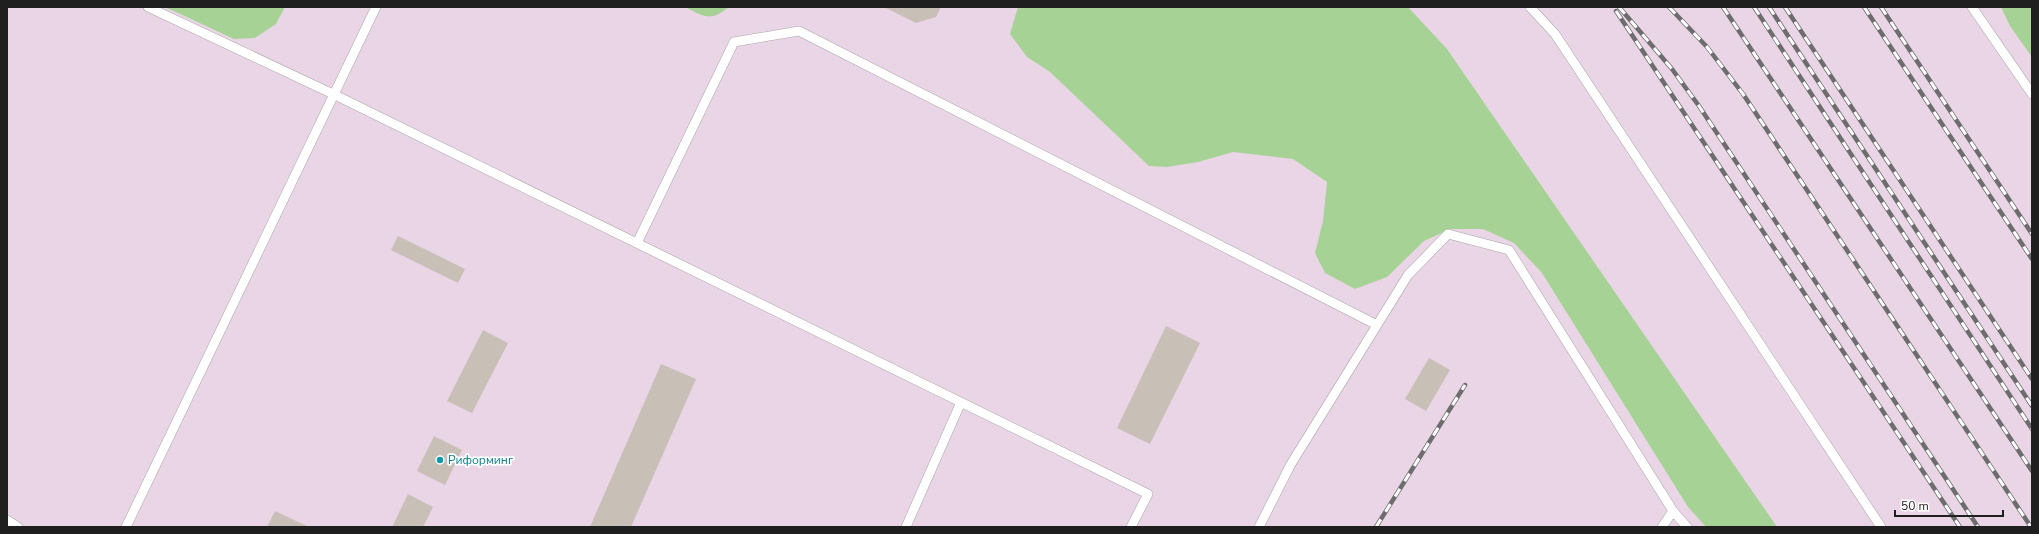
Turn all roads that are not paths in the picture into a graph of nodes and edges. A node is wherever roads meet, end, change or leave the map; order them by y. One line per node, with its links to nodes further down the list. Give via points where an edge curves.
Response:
1 (148, 7): 5 (lane)
2 (376, 7): 5 (lane)
3 (1530, 7): 19 (lane, via 1555,34)
4 (1972, 7): 6 (lane)
5 (333, 94): 7 (lane); 13 (lane)
6 (2032, 94)
7 (637, 243): 8 (lane, via 734,42 799,31); 9 (lane)
8 (1377, 325): 10 (lane, via 1408,275 1448,234 1509,250); 16 (lane, via 1291,464)
9 (961, 402): 14 (lane); 15 (lane, via 1148,494)
10 (1673, 511): 17 (lane); 18 (lane)
11 (7, 520): 12 (lane)
12 (18, 527)
13 (126, 527)
14 (906, 527)
15 (1132, 527)
16 (1259, 527)
17 (1662, 527)
18 (1687, 527)
19 (1881, 527)

